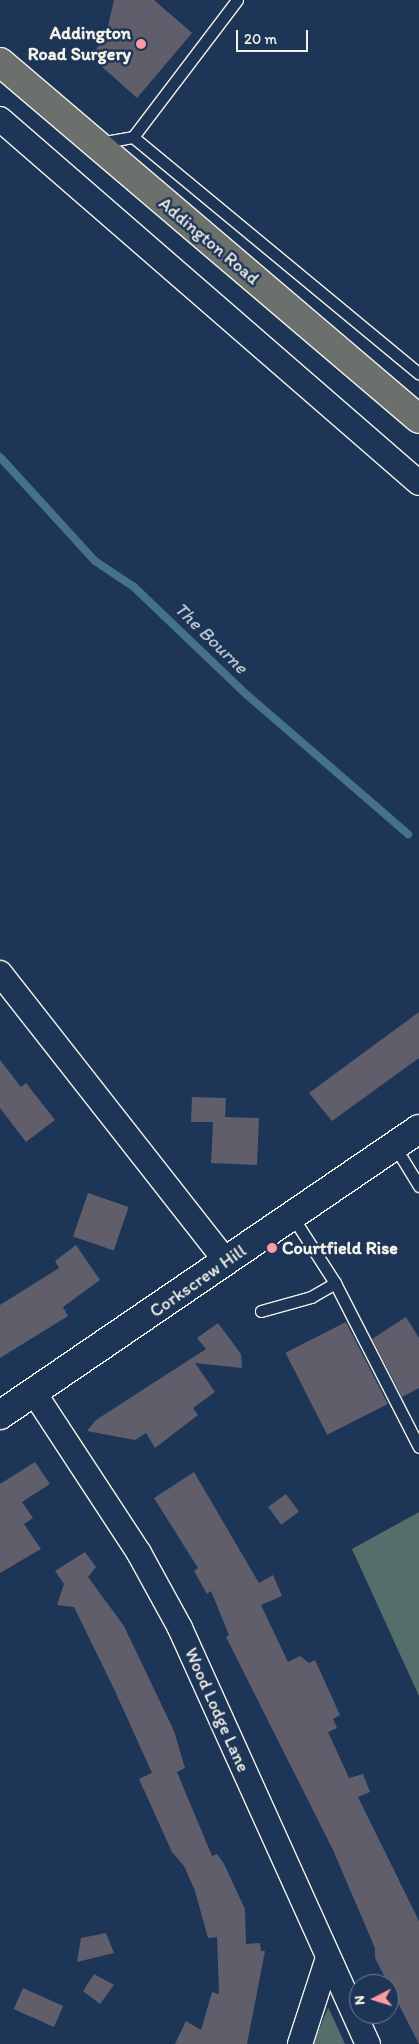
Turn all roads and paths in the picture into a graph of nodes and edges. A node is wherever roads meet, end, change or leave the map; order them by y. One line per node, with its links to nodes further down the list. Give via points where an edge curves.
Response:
1 (237, 0): 4 (lane)
2 (0, 62): 5 (main road, Addington Road)
3 (0, 119): 8 (street)
4 (133, 137): 5 (lane); 6 (lane)
5 (95, 144): 7 (main road, Addington Road)
6 (419, 374)
7 (419, 419)
8 (419, 483)
9 (0, 973): 14 (street)
10 (419, 1129): 11 (street, Corkscrew Hill)
11 (394, 1145): 12 (lane); 13 (street, Corkscrew Hill)
12 (419, 1186)
13 (292, 1216): 14 (street, Corkscrew Hill); 15 (lane)
14 (226, 1262): 17 (street, Corkscrew Hill)
15 (335, 1283): 16 (lane, via 312,1297); 19 (lane)
16 (261, 1311)
17 (34, 1394): 18 (street, Corkscrew Hill); 20 (street, Wood Lodge Lane, via 168,1604)
18 (0, 1416)
19 (419, 1446)
20 (328, 1958): 21 (street); 22 (street, Wood Lodge Lane)
21 (300, 2044)
22 (368, 2044)

